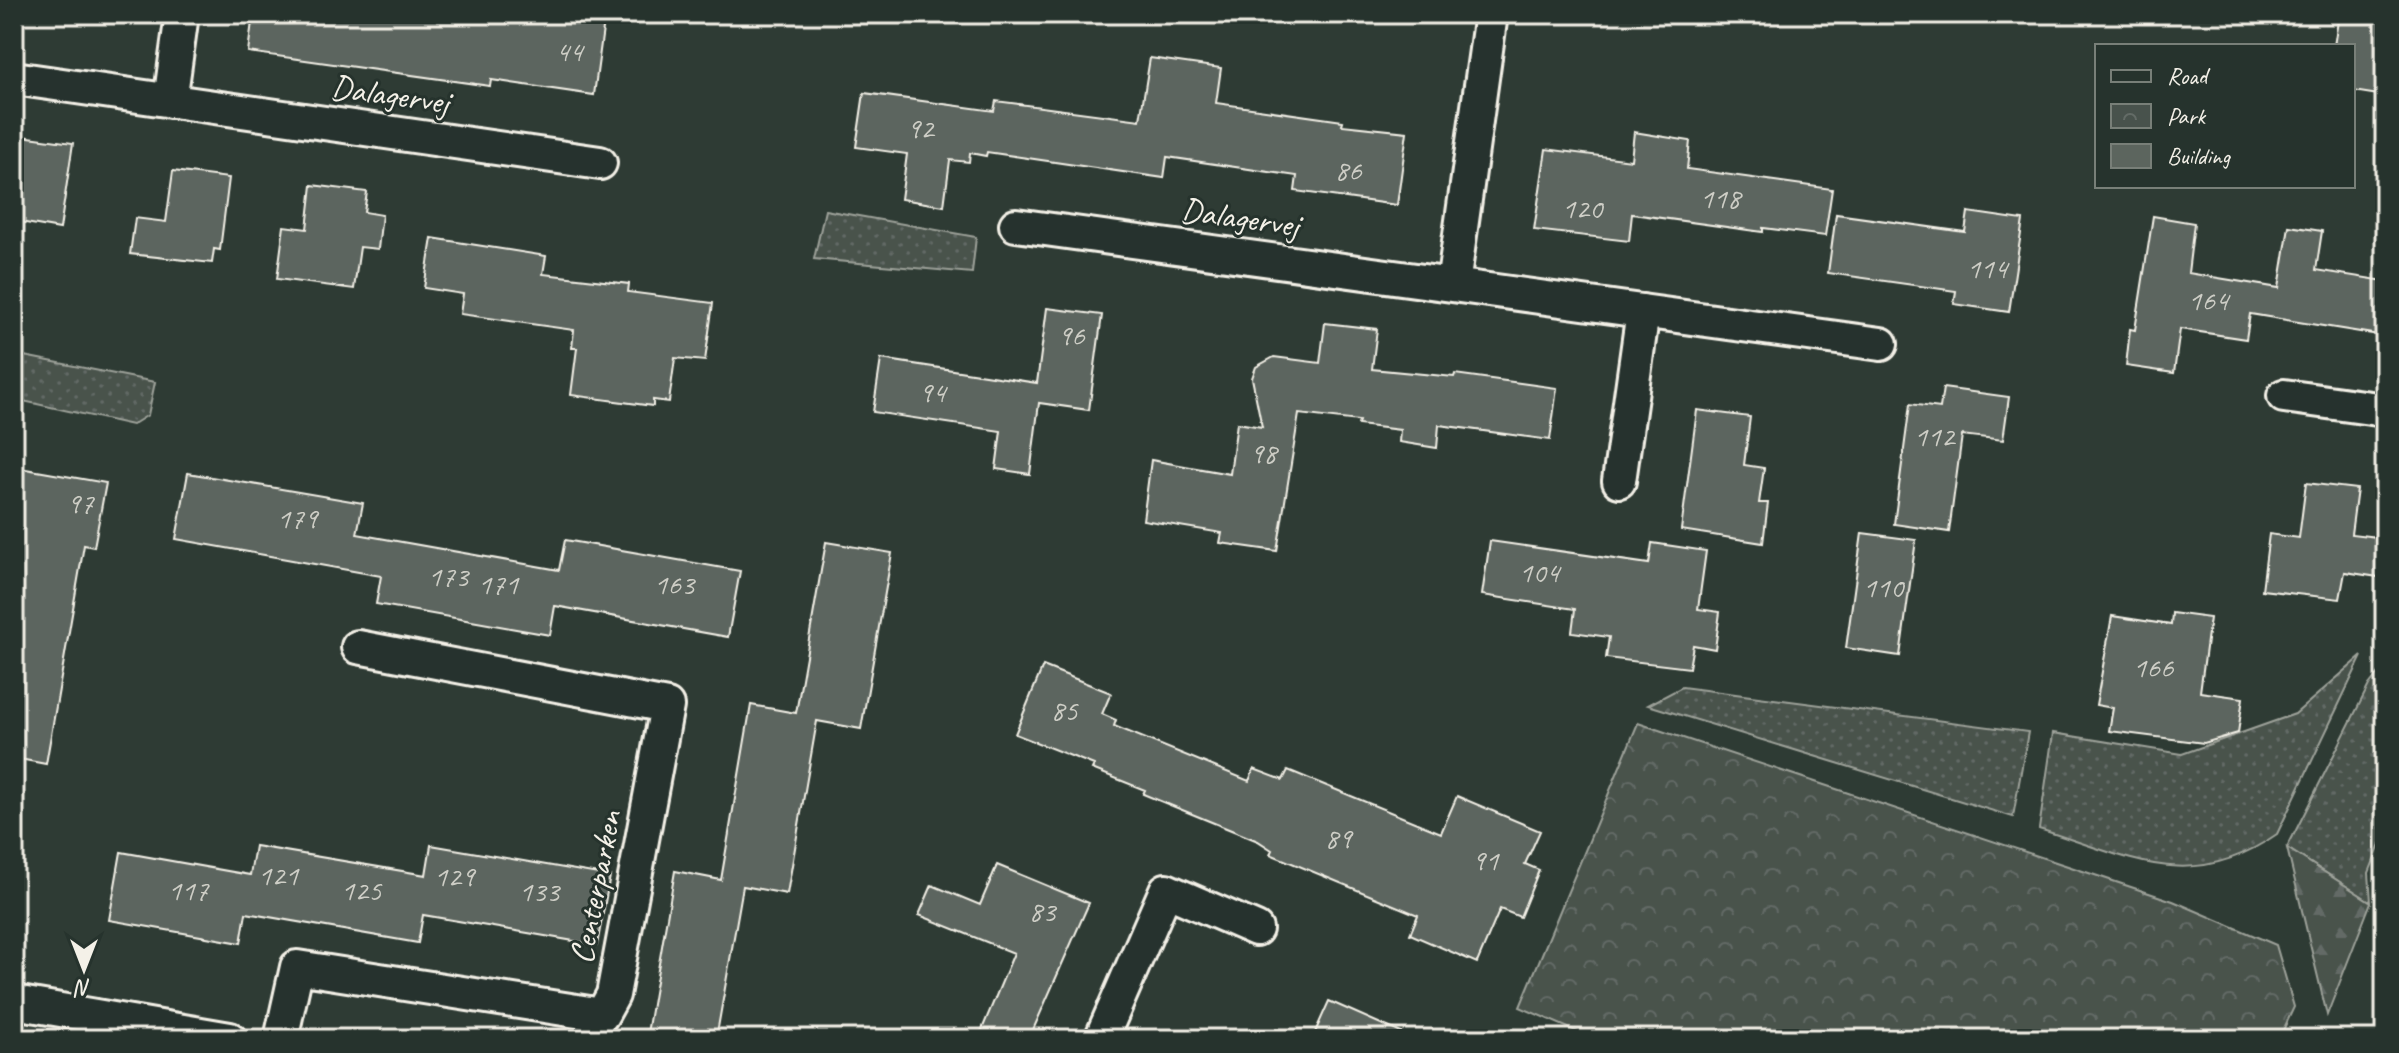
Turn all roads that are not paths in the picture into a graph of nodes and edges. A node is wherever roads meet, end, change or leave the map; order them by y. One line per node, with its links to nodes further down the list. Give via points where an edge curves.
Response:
1 (182, 14): 4 (street)
2 (1491, 14): 7 (street)
3 (14, 78): 4 (street, Dalagervej)
4 (170, 101): 5 (street, Dalagervej)
5 (600, 163)
6 (1016, 225): 7 (street, Dalagervej)
7 (1453, 285): 8 (street, Dalagervej)
8 (1643, 311): 9 (street, Dalagervej); 12 (street)
9 (1881, 344)
10 (2284, 396): 11 (street)
11 (2385, 410)
12 (1619, 481)
13 (358, 647): 18 (street, Centerparken, via 667,706 613,995 602,1015 297,967)
14 (1256, 929): 19 (street, via 1166,890)
15 (14, 1002): 16 (street)
16 (117, 1030): 17 (street)
17 (230, 1039)
18 (281, 1039)
19 (1101, 1039)

